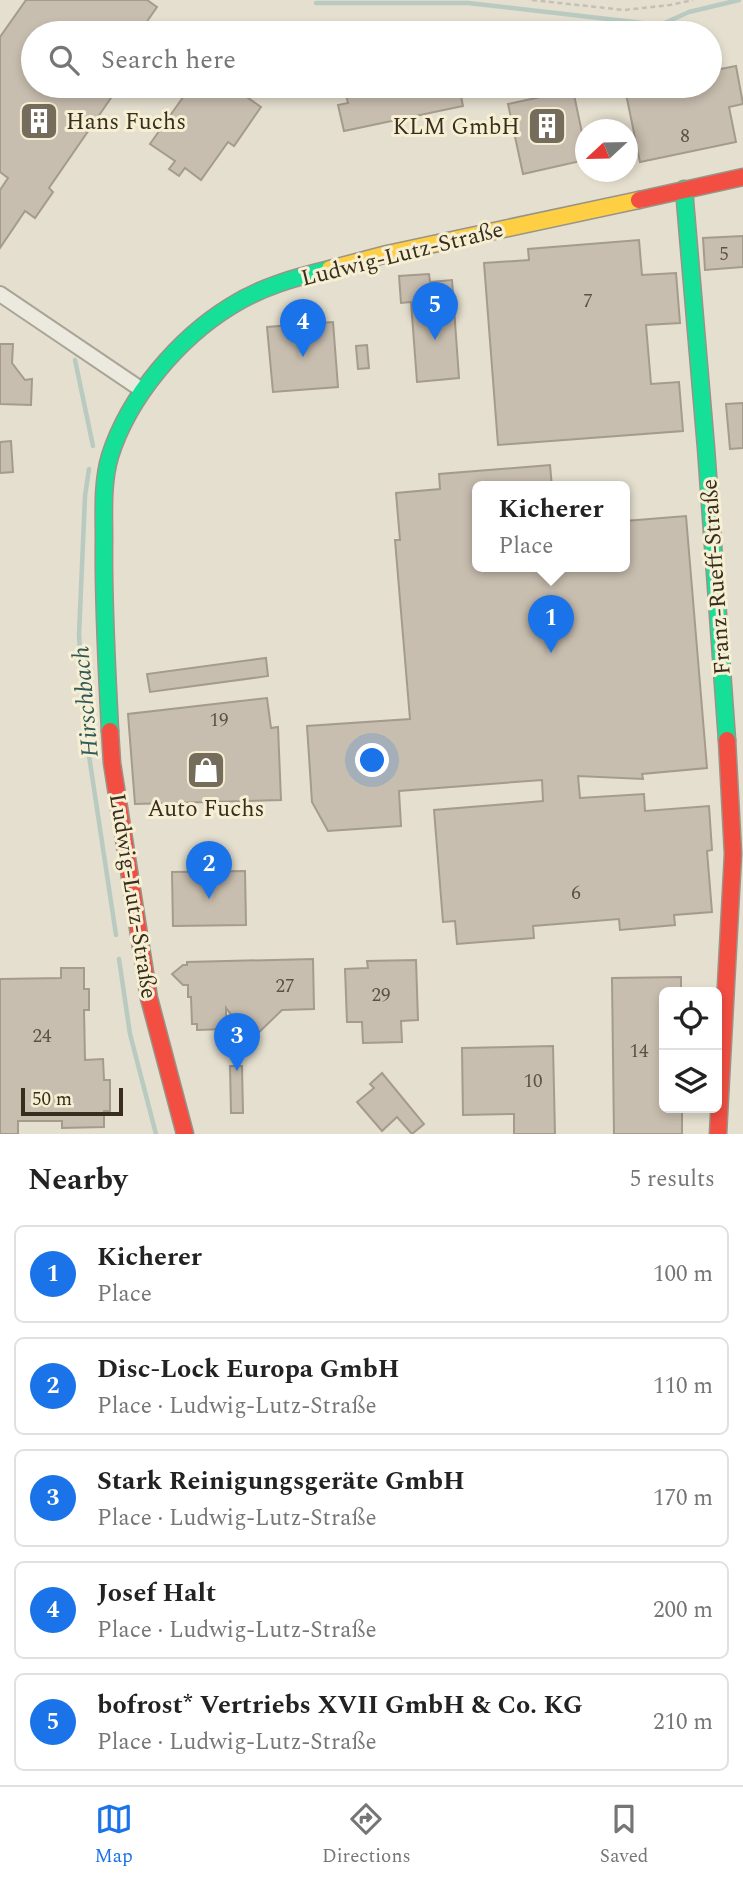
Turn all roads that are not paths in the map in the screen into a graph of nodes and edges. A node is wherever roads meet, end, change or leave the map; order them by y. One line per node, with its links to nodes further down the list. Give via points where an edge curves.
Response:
1 (743, 177): 2 (street, Ludwig-Lutz-Straße)
2 (684, 189): 4 (street, Ludwig-Lutz-Straße, via 387,254 270,287 231,306 184,343); 6 (street, Franz-Rueff-Straße, via 733,855)
3 (0, 294): 4 (street)
4 (142, 390): 5 (street, Ludwig-Lutz-Straße, via 118,435 104,494 103,604 111,750 149,998)
5 (185, 1134)
6 (718, 1134)

